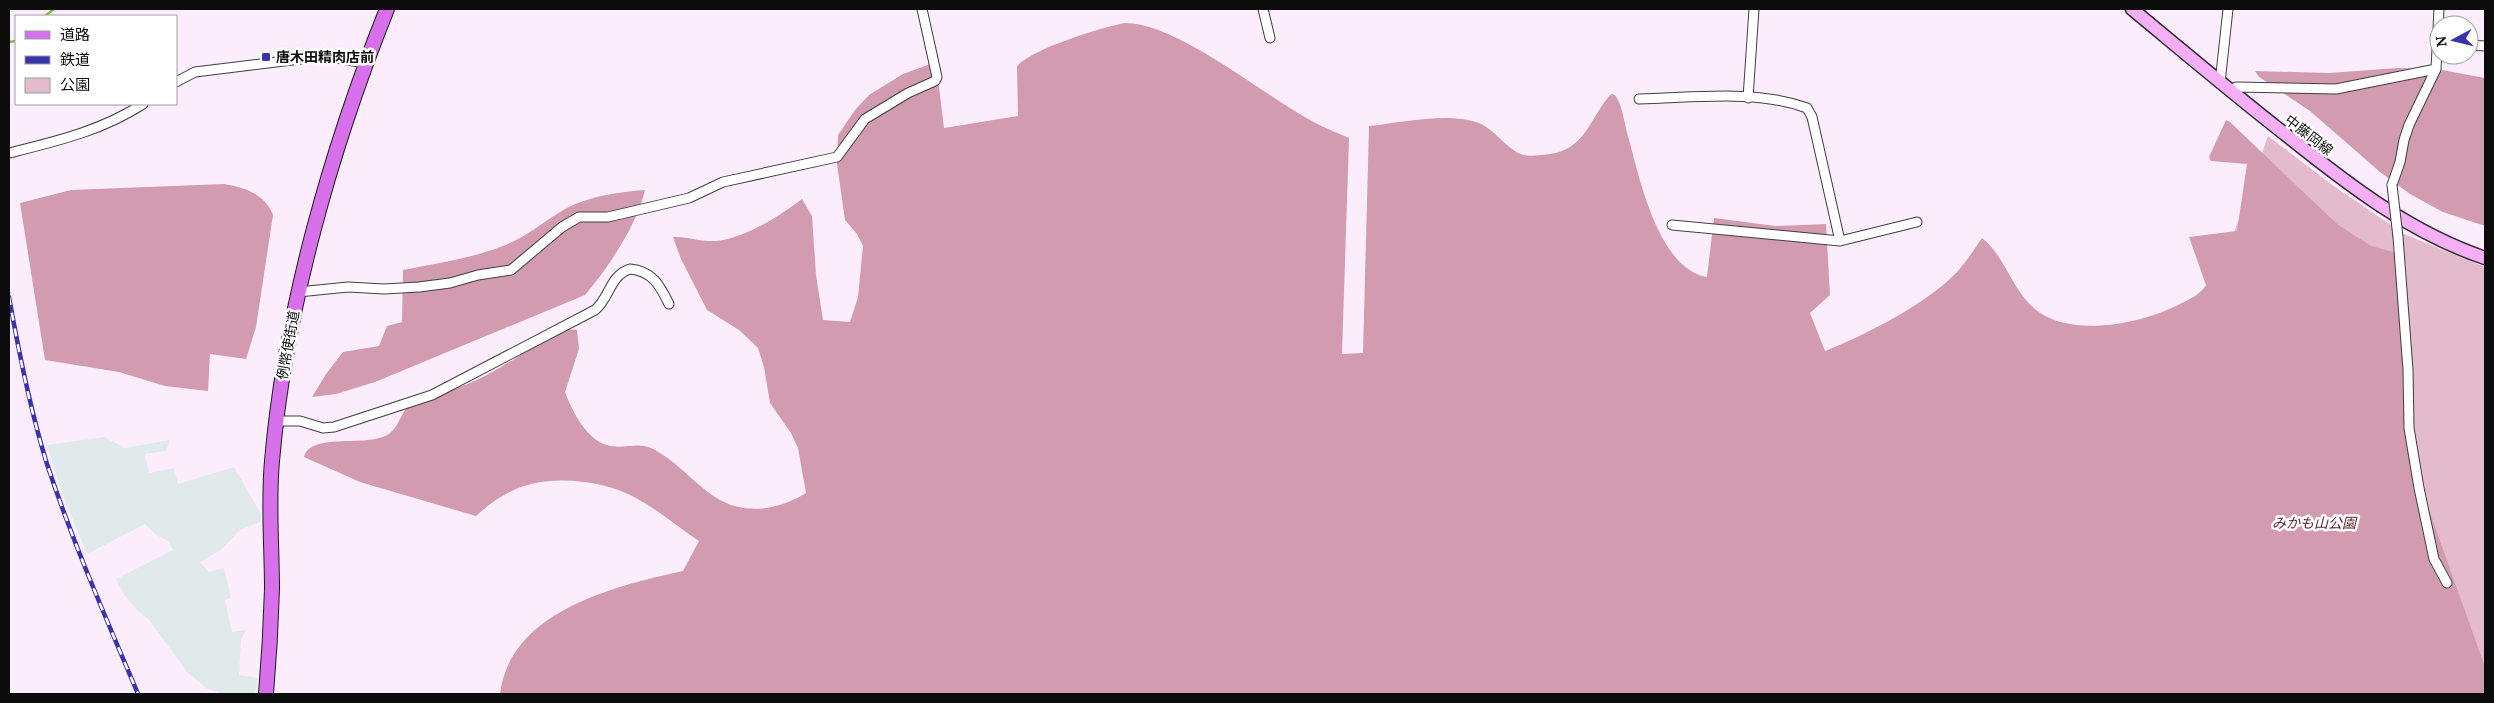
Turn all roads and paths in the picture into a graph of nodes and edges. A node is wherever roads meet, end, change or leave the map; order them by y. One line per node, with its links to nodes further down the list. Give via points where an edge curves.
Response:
1 (387, 9): 8 (main road, 例幣使街道)
2 (922, 9): 21 (street, via 937,77 935,81 865,119 837,158 723,182 689,198 608,217 579,217 510,270 419,287 348,287)
3 (1263, 9): 7 (street)
4 (1754, 9): 13 (street)
5 (2132, 9): 12 (main road, 中藤岡線)
6 (2228, 9): 12 (street)
7 (1270, 38)
8 (365, 63): 11 (street, via 325,56 195,72); 21 (main road, 例幣使街道, via 324,194)
9 (2436, 65): 10 (street)
10 (2436, 69): 12 (street, via 2336,89); 24 (street, bridge, via 2409,125 2392,185 2408,370 2409,428 2434,559)
11 (178, 81)
12 (2226, 87): 20 (main road, 中藤岡線, via 2373,202 2438,239)
13 (1748, 98): 14 (street); 19 (street, via 1790,102 1807,108 1812,117)
14 (1639, 99)
15 (141, 105): 16 (street, via 98,128)
16 (9, 153)
17 (1917, 222): 19 (street)
18 (1672, 225): 19 (street)
19 (1840, 241)
20 (2485, 258)
21 (298, 292): 23 (main road, 例幣使街道)
22 (669, 304): 23 (street, via 650,274 630,269 616,277 595,310 432,395 334,427)
23 (276, 421): 25 (main road, 例幣使街道, via 268,504 272,589)
24 (2447, 583)
25 (266, 694)

